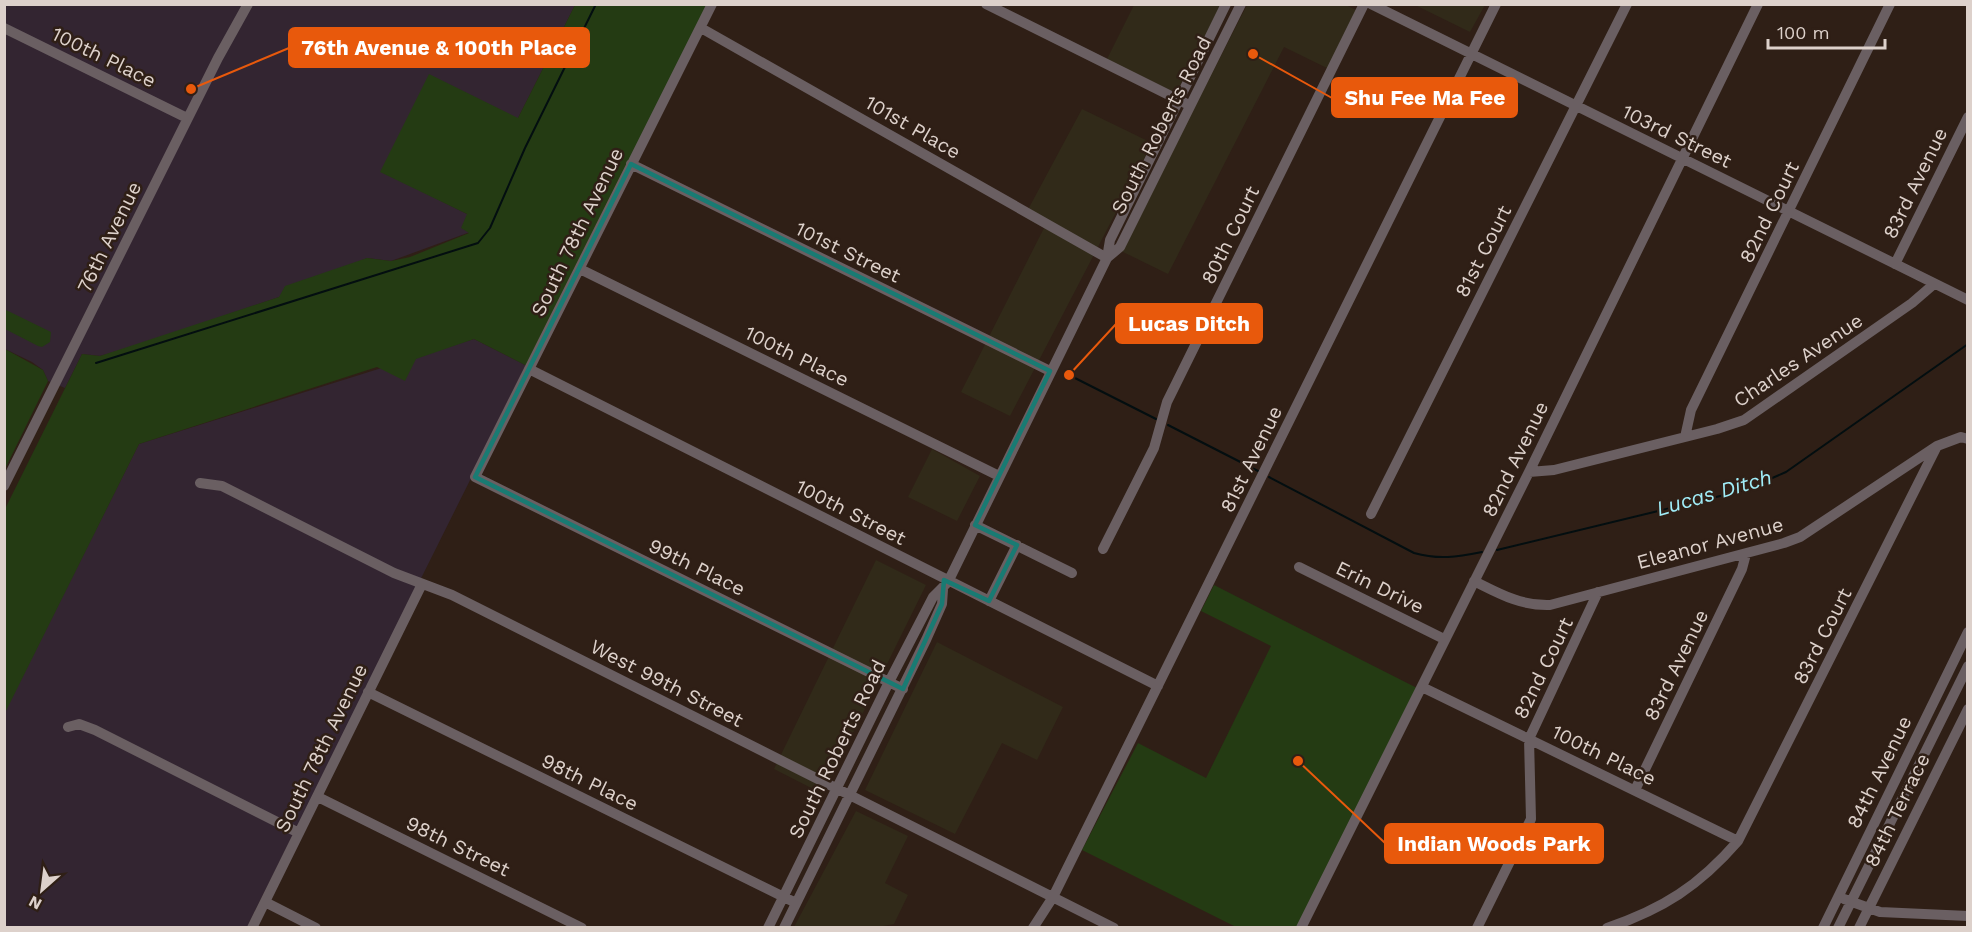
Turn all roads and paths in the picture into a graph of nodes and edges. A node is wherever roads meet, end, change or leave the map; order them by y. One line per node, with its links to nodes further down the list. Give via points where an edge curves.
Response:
1 (248, 4): 19 (street, 76th Avenue)
2 (712, 4): 13 (street, South 78th Avenue)
3 (986, 4): 15 (street)
4 (1226, 4): 15 (street, South Roberts Road)
5 (1241, 4): 16 (street, South Roberts Road)
6 (1364, 4): 41 (street, 80th Court, via 1167,402 1154,448)
7 (1371, 4): 14 (street, 103rd Street)
8 (1496, 4): 14 (street, 81st Avenue)
9 (1627, 4): 17 (street, 81st Court)
10 (1758, 4): 20 (street, 82nd Avenue)
11 (1890, 4): 22 (street, 82nd Court)
12 (4, 28): 19 (street, 100th Place)
13 (701, 28): 21 (street, South 78th Avenue); 23 (street, 101st Place)
14 (1472, 54): 17 (street, 103rd Street); 54 (street, 81st Avenue)
15 (1179, 100): 16 (street); 23 (street, South Roberts Road, via 1110,240)
16 (1191, 105): 23 (street, South Roberts Road, via 1120,247)
17 (1576, 106): 20 (street, 103rd Street); 38 (street, 81st Court)
18 (1968, 117): 24 (street, 83rd Avenue)
19 (187, 118): 37 (street, 76th Avenue)
20 (1681, 158): 22 (street, 103rd Street); 33 (street, 82nd Avenue)
21 (631, 164): 25 (street, South 78th Avenue); 29 (street, 101st Street)
22 (1789, 212): 24 (street, 103rd Street); 30 (street, 82nd Court, via 1691,410)
23 (1107, 258): 29 (street, South Roberts Road)
24 (1895, 264): 26 (street, 103rd Street)
25 (580, 269): 28 (street, South 78th Avenue); 34 (street, 100th Place)
26 (1934, 284): 27 (street, 103rd Street); 30 (street, Charles Avenue, via 1757,413 1731,425)
27 (1968, 300)
28 (529, 369): 35 (street, South 78th Avenue); 47 (street, 100th Street)
29 (1050, 371): 34 (street, South Roberts Road)
30 (1685, 437): 33 (street, Charles Avenue, via 1554,470)
31 (1968, 439): 32 (street, Eleanor Avenue, via 1961,437)
32 (1936, 446): 42 (street, Eleanor Avenue, via 1800,537); 66 (street, 83rd Court)
33 (1529, 471): 45 (street, 82nd Avenue)
34 (999, 476): 39 (street, South Roberts Road)
35 (475, 477): 53 (street, 99th Place)
36 (200, 483): 46 (street, West 99th Street, via 222,486)
37 (4, 486)
38 (1371, 514)
39 (975, 525): 40 (street); 47 (street, South Roberts Road)
40 (1017, 545): 44 (street); 49 (street)
41 (1103, 549)
42 (1746, 554): 48 (street, Eleanor Avenue); 62 (street, 83rd Avenue)
43 (1299, 567): 51 (street, Erin Drive)
44 (1072, 573)
45 (1474, 581): 48 (street, Eleanor Avenue, via 1514,601 1534,606); 51 (street, 82nd Avenue)
46 (422, 584): 57 (street, South 78th Avenue); 61 (street, West 99th Street, via 463,600)
47 (946, 586): 49 (street, 100th Street); 53 (street, South Roberts Road, via 933,597); 56 (street, South Roberts Road, via 942,604)
48 (1598, 592): 60 (street, 82nd Court)
49 (989, 602): 54 (street, 100th Street)
50 (1968, 632): 67 (street, 84th Avenue)
51 (1444, 639): 55 (street, 82nd Avenue)
52 (1968, 666): 72 (street, 84th Avenue)
53 (889, 682): 56 (street, 99th Place); 61 (street, South Roberts Road)
54 (1158, 686): 69 (street, 81st Avenue)
55 (1422, 687): 60 (street, 100th Place); 82 (street, 82nd Avenue)
56 (903, 689): 64 (street, South Roberts Road)
57 (369, 692): 63 (street, South 78th Avenue); 68 (street, 98th Place)
58 (1968, 709): 73 (street, 84th Terrace)
59 (68, 727): 65 (street, via 79,724 95,730)
60 (1529, 739): 62 (street, 100th Place); 83 (street, 82nd Court, via 1531,819)
61 (837, 789): 64 (street, West 99th Street); 68 (street, South Roberts Road)
62 (1635, 790): 66 (street, 100th Place)
63 (318, 796): 65 (street, South 78th Avenue); 77 (street, 98th Street)
64 (851, 796): 69 (street, West 99th Street); 71 (street, South Roberts Road)
65 (299, 833): 70 (street, South 78th Avenue)
66 (1738, 841): 84 (street, 83rd Court, via 1670,903)
67 (1839, 896): 72 (street); 85 (street, 84th Avenue)
68 (783, 897): 71 (street, 98th Place); 78 (street, South Roberts Road)
69 (1053, 897): 80 (street, 81st Avenue); 81 (street, West 99th Street)
70 (265, 902): 75 (street, South 78th Avenue); 76 (street)
71 (796, 903): 79 (street, South Roberts Road)
72 (1850, 903): 73 (street); 86 (street, 84th Avenue)
73 (1868, 909): 74 (street); 87 (street, 84th Terrace)
74 (1968, 915)
75 (252, 927)
76 (316, 927)
77 (582, 927)
78 (768, 927)
79 (784, 927)
80 (1033, 927)
81 (1114, 927)
82 (1301, 927)
83 (1478, 927)
84 (1607, 927)
85 (1823, 927)
86 (1838, 927)
87 (1858, 927)

